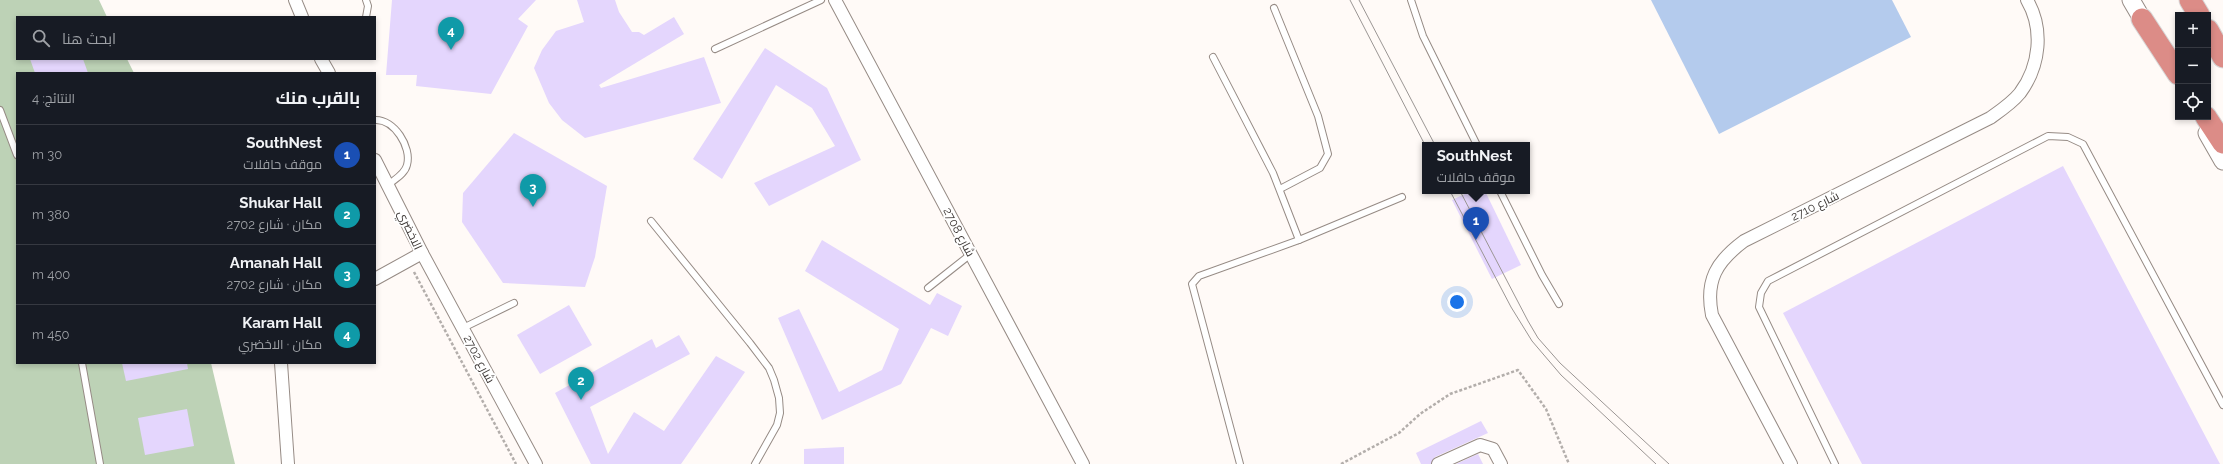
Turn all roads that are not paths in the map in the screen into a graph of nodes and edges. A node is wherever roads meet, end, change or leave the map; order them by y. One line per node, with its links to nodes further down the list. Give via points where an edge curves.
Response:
1 (295, 0): 11 (street)
2 (366, 0): 12 (lane)
3 (821, 0): 15 (lane)
4 (835, 0): 40 (street, شارع 2708)
5 (1411, 0): 28 (lane, via 1423,36)
6 (2027, 0): 57 (street, شارع 2710, via 2036,20 2038,54 2020,93 2007,105 1990,118 1744,241 1718,266 1711,281 1712,315)
7 (2131, 0): 13 (main road)
8 (2190, 0): 10 (highway)
9 (1274, 8): 34 (lane, via 1318,116 1328,154 1320,168)
10 (2197, 12)
11 (302, 16)
12 (366, 16)
13 (2142, 18): 19 (highway); 21 (main road)
14 (2211, 35): 17 (highway)
15 (715, 49)
16 (1213, 56): 34 (lane)
17 (2223, 57)
18 (322, 60): 20 (street)
19 (2175, 69)
20 (328, 72)
21 (2175, 77)
22 (0, 110): 27 (lane)
23 (376, 120): 33 (lane, via 386,121 393,126 401,137 408,157 404,171)
24 (2200, 120): 31 (main road)
25 (2208, 120): 29 (highway)
26 (16, 135): 27 (lane)
27 (10, 136): 30 (lane)
28 (1476, 142)
29 (2223, 142)
30 (16, 152)
31 (2223, 161)
32 (376, 162): 33 (street, الاخضري)
33 (388, 185): 39 (street, الاخضري)
34 (1280, 190): 38 (lane)
35 (1502, 194): 44 (lane)
36 (1402, 197): 38 (lane)
37 (651, 220): 52 (lane, via 769,368 779,398 780,413 777,425)
38 (1299, 240): 54 (lane, via 1199,276 1192,284)
39 (422, 253): 41 (street, الاخضري); 45 (street, شارع 2702)
40 (971, 254): 42 (lane); 53 (street, شارع 2708)
41 (376, 278)
42 (928, 288)
43 (514, 303): 45 (lane)
44 (1559, 304)
45 (463, 328): 51 (street, شارع 2702)
46 (82, 364): 49 (lane)
47 (281, 364): 50 (street)
48 (2223, 405): 58 (lane, via 2083,144 2068,137 2048,136 1768,281 1761,293 1759,307)
49 (100, 464)
50 (288, 464)
51 (536, 464)
52 (755, 464)
53 (1083, 464)
54 (1240, 464)
55 (1438, 464): 56 (street, via 1480,445 1493,449)
56 (1501, 464)
57 (1791, 464)
58 (1835, 464)

